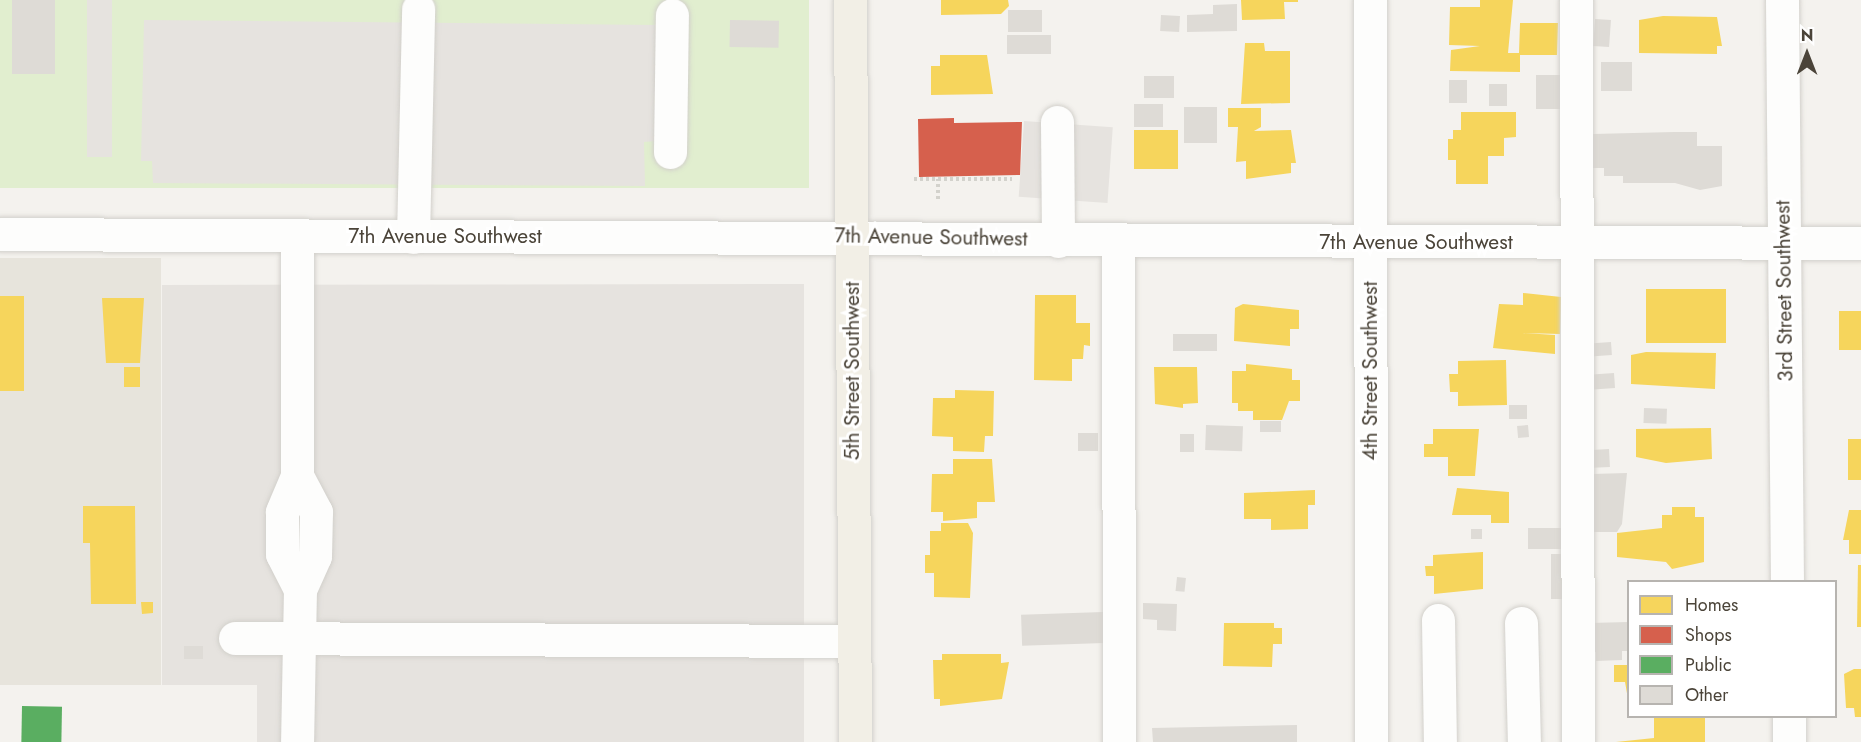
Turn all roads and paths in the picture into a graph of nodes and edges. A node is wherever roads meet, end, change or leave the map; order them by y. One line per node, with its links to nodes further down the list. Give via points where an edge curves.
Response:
1 (850, 0): 14 (main road, 5th Street Southwest)
2 (1370, 0): 19 (street, 4th Street Southwest)
3 (1576, 0): 20 (street)
4 (1782, 0): 21 (street, 3rd Street Southwest)
5 (418, 9): 16 (street)
6 (672, 15): 8 (street)
7 (1057, 122): 17 (street)
8 (670, 152)
9 (914, 179): 10 (path)
10 (938, 179): 11 (path); 12 (path)
11 (1012, 179)
12 (938, 199)
13 (0, 234): 15 (street, 7th Avenue Southwest)
14 (851, 234): 16 (street, 7th Avenue Southwest); 17 (street, 7th Avenue Southwest); 28 (main road, 5th Street Southwest)
15 (297, 236): 16 (street, 7th Avenue Southwest); 27 (street, via 297,476 282,512 282,554 300,590)
16 (413, 237)
17 (1058, 241): 18 (street, 7th Avenue Southwest)
18 (1118, 241): 19 (street, 7th Avenue Southwest); 32 (street)
19 (1370, 243): 20 (street, 7th Avenue Southwest); 33 (street, 4th Street Southwest)
20 (1579, 243): 21 (street, 7th Avenue Southwest); 36 (street)
21 (1784, 243): 22 (street, 7th Avenue Southwest); 23 (street, 3rd Street Southwest)
22 (1861, 243)
23 (1787, 580)
24 (1438, 620): 34 (street)
25 (1521, 623): 35 (street)
26 (235, 638): 27 (street)
27 (299, 638): 28 (street); 30 (street)
28 (854, 641): 31 (main road, 5th Street Southwest)
29 (1789, 718): 37 (street)
30 (297, 742)
31 (855, 742)
32 (1119, 742)
33 (1371, 742)
34 (1440, 742)
35 (1524, 742)
36 (1578, 742)
37 (1789, 742)

